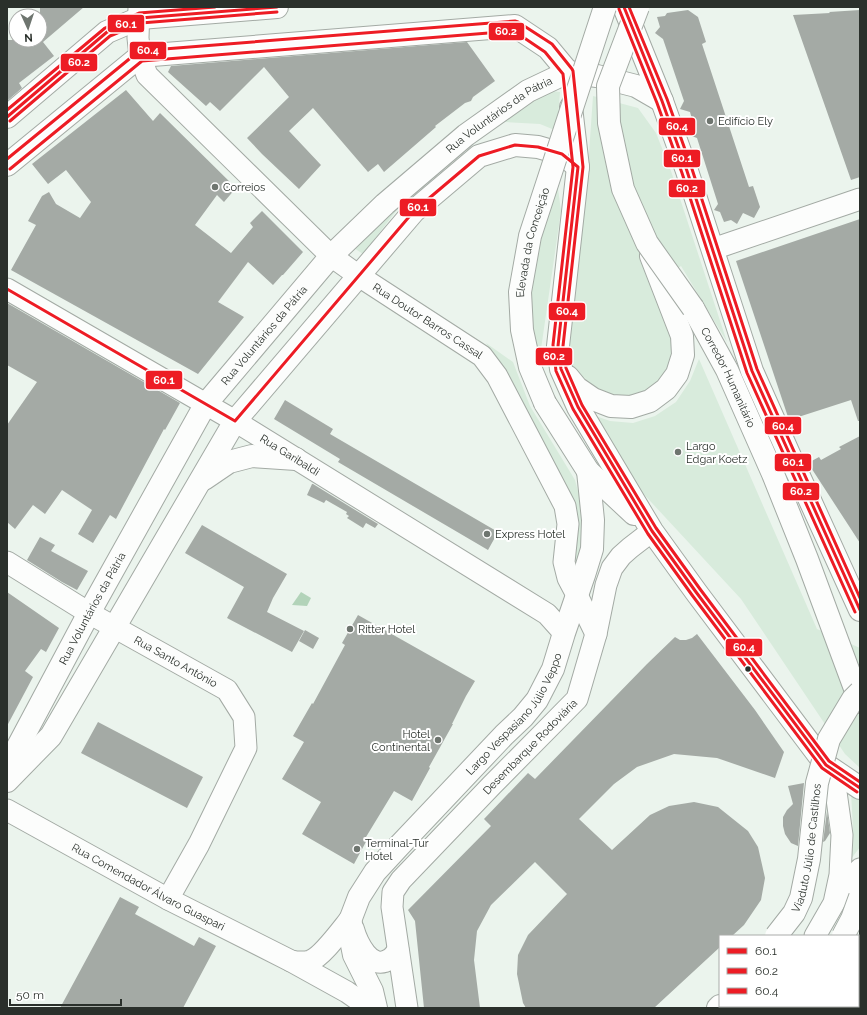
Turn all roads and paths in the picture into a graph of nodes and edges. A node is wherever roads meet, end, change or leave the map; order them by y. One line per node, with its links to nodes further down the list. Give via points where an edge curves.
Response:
1 (277, 7): 5 (main road)
2 (605, 7): 23 (main road, Elevada da Conceição, bridge, via 530,236 520,292 522,330 530,367 545,404)
3 (624, 7): 8 (main road)
4 (638, 7): 18 (main road, bridge, via 608,86 609,123 623,189 647,243)
5 (139, 13): 6 (street, Rua Doutor Barros Cassal); 9 (main road, via 107,32)
6 (140, 56): 7 (main road, via 515,26 548,48); 10 (main road); 14 (street, Rua Doutor Barros Cassal, via 148,75)
7 (568, 72): 8 (main road, via 636,86); 11 (main road); 14 (main road, Rua Voluntários da Pátria, via 528,91 466,135 385,204)
8 (662, 101): 13 (main road)
9 (7, 117)
10 (7, 165)
11 (578, 167): 15 (main road, Rua Voluntários da Pátria, via 562,154 538,147 515,145 479,156 414,211); 19 (main road, via 558,346)
12 (860, 199): 13 (street)
13 (713, 249): 28 (main road, via 752,371)
14 (330, 256): 15 (street, Rua Doutor Barros Cassal); 17 (main road, Rua Voluntários da Pátria)
15 (359, 276): 21 (main road, Rua Voluntários da Pátria); 27 (street, Rua Doutor Barros Cassal, via 482,356 497,376 565,506 568,524 564,562 568,578)
16 (7, 289): 20 (street, Rua Garibaldi)
17 (288, 306): 20 (main road, Rua Voluntários da Pátria); 21 (main road, via 276,340 233,392)
18 (683, 310): 19 (main road, via 683,355 676,374 666,389 650,401 630,407 611,406 593,400 577,388); 34 (main road, Corredor Humanitário, via 728,370 807,559)
19 (562, 369): 25 (main road, via 578,407)
20 (205, 405): 21 (street, Rua Garibaldi); 29 (main road, Rua Voluntários da Pátria)
21 (234, 422): 22 (street, Rua Garibaldi); 24 (main road, Rua Voluntários da Pátria)
22 (296, 459): 24 (main road, via 252,456 229,462); 31 (street, Rua Garibaldi, via 547,614)
23 (588, 471): 25 (main road); 27 (main road, Largo Vespasiano Júlio Veppo, via 593,520 592,549)
24 (200, 482): 30 (main road, Rua Voluntários da Pátria)
25 (652, 531): 32 (street, Desembarque Rodoviária, via 621,556 612,568); 35 (main road)
26 (7, 562): 29 (street, Rua Santo Antônio)
27 (577, 595): 31 (main road, Largo Vespasiano Júlio Veppo); 32 (street, Rua Doutor Barros Cassal)
28 (860, 610)
29 (89, 613): 30 (street, Rua Santo Antônio); 36 (main road, Rua Voluntários da Pátria)
30 (114, 628): 37 (main road, Rua Voluntários da Pátria, via 51,736); 42 (street, Rua Santo Antônio, via 227,690 244,717 246,748 199,844)
31 (564, 633): 44 (main road, Largo Vespasiano Júlio Veppo, via 554,669 537,700 375,872 359,898)
32 (596, 634): 50 (street, Desembarque Rodoviária, via 577,699 401,880 393,892 392,907)
33 (860, 692): 46 (main road, Viaduto Júlio de Castilhos, bridge, via 853,699 829,740 817,783 809,859 801,898 794,913)
34 (860, 702)
35 (826, 766): 38 (main road); 43 (street, via 836,792 842,836 840,876)
36 (7, 767)
37 (7, 782)
38 (860, 788)
39 (7, 810): 42 (street, Rua Comendador Álvaro Guaspari)
40 (860, 869): 43 (street)
41 (860, 897): 48 (main road, bridge)
42 (168, 899): 51 (street, Rua Comendador Álvaro Guaspari)
43 (834, 903): 47 (street)
44 (351, 918): 51 (street, Largo Vespasiano Júlio Veppo, via 320,954 311,960); 52 (street, Desembarque Rodoviária, via 360,946); 55 (main road, Largo Vespasiano Júlio Veppo, via 350,935 354,955 372,990)
45 (860, 920): 49 (main road)
46 (777, 935)
47 (815, 935)
48 (844, 935)
49 (844, 935)
50 (398, 950): 52 (street, via 391,959); 53 (street, Desembarque Rodoviária)
51 (291, 961): 54 (street)
52 (375, 962): 53 (street, Desembarque Rodoviária)
53 (406, 1002)
54 (370, 1008)
55 (376, 1008)

